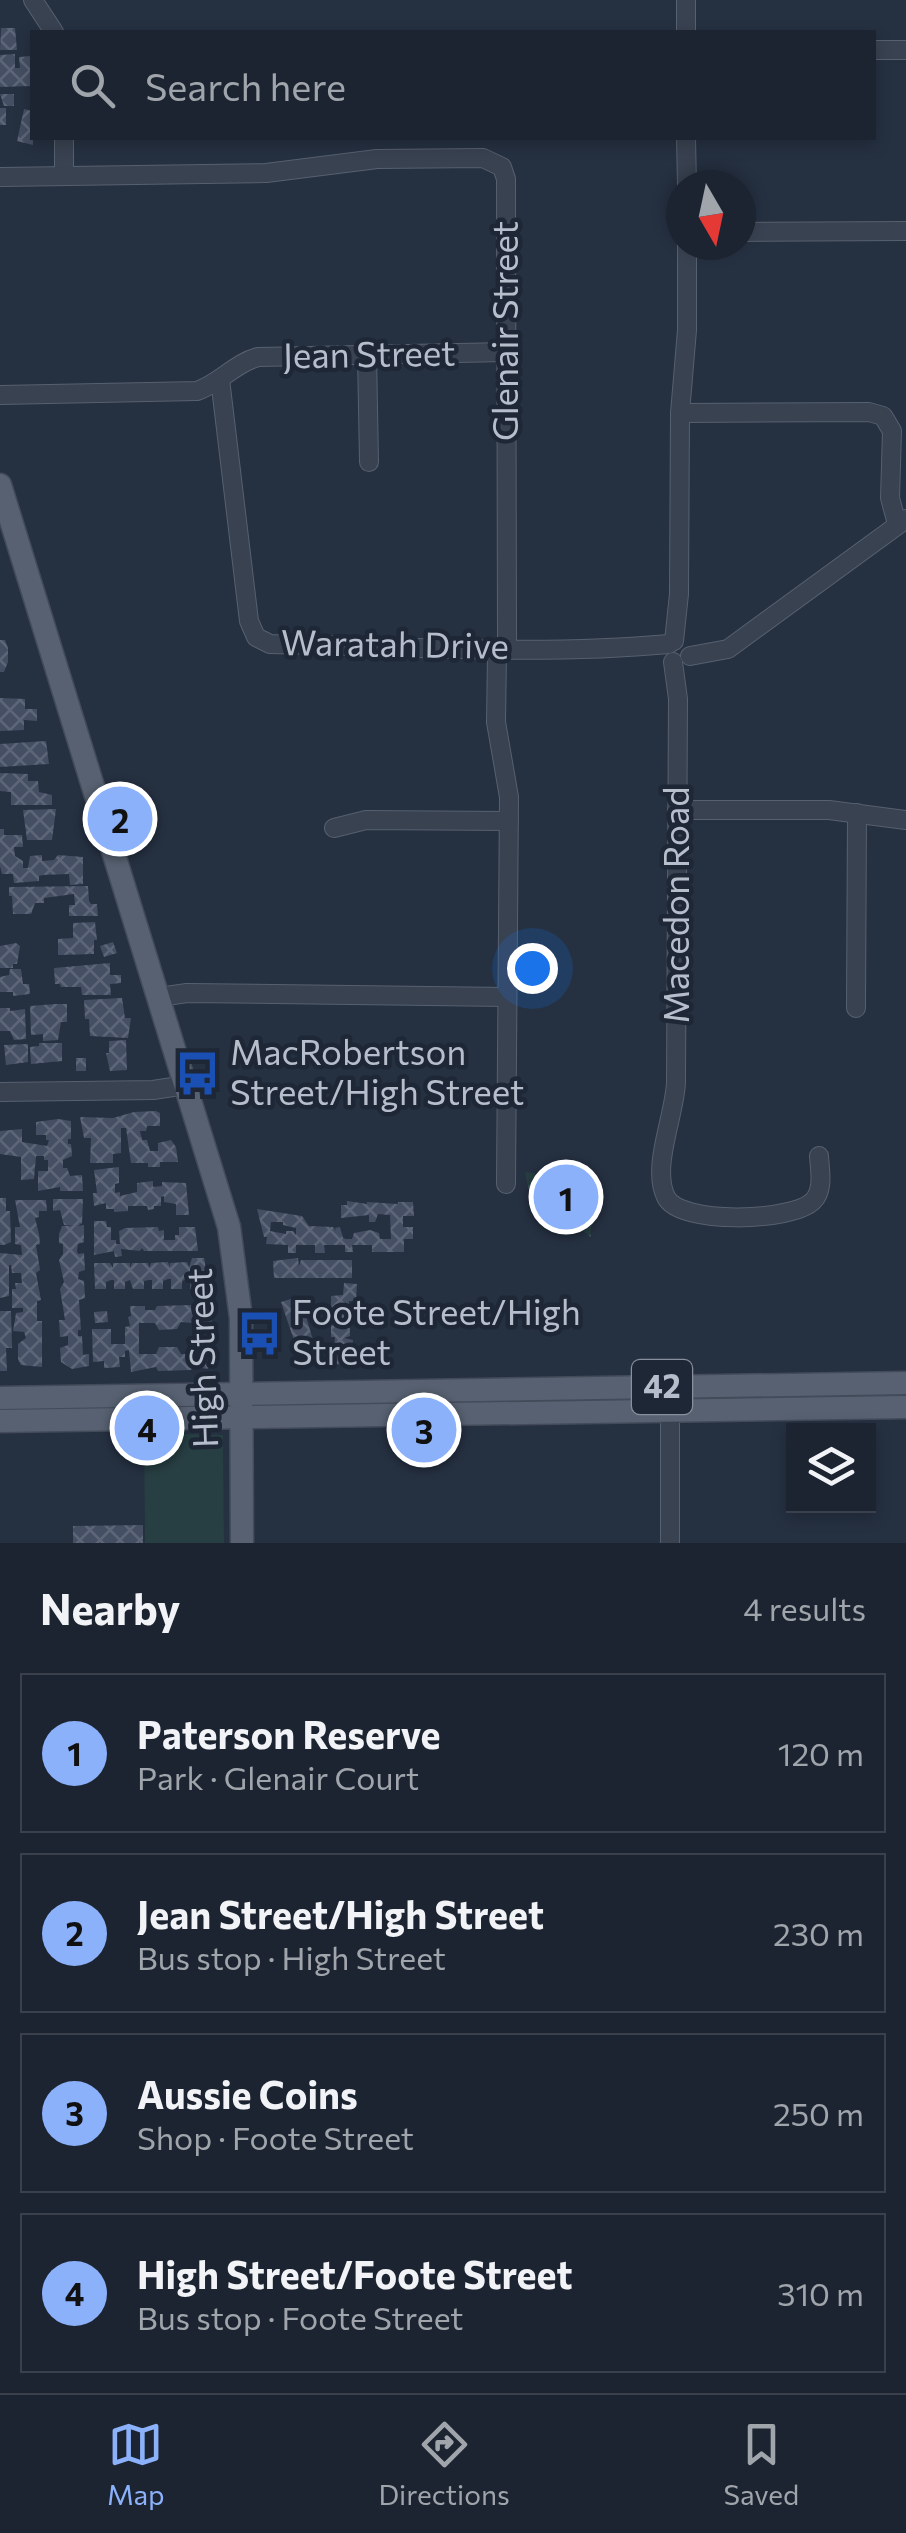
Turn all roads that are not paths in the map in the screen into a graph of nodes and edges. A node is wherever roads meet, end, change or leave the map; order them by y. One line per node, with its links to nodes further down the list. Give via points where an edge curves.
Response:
1 (34, 0): 3 (street)
2 (686, 0): 4 (street)
3 (53, 30)
4 (686, 30)
5 (876, 50): 6 (street)
6 (906, 50)
7 (64, 140): 10 (street)
8 (686, 140): 9 (street)
9 (687, 170)
10 (64, 176): 11 (street, Glenair Street); 15 (street, Glenair Street, via 266,173 377,159 492,160 506,179)
11 (0, 177)
12 (906, 231): 13 (street)
13 (756, 232)
14 (687, 260): 19 (street, Macedon Road)
15 (507, 352): 16 (street, Jean Street); 23 (street, Glenair Street, via 508,640)
16 (367, 354): 17 (street, Jean Street, via 258,357); 20 (street)
17 (220, 380): 18 (street, Jean Street, via 189,392); 23 (street, Waratah Drive, via 256,636 270,644)
18 (0, 396)
19 (680, 412): 22 (street, via 877,413 892,431 890,498); 24 (street, Macedon Road)
20 (369, 462)
21 (0, 485): 30 (main road, High Street)
22 (903, 519): 24 (street, Waratah Drive, via 736,644 721,652)
23 (502, 648): 24 (street, Waratah Drive); 28 (street, Glenair Street, via 496,722)
24 (679, 651): 25 (street, Macedon Road)
25 (677, 810): 26 (street); 35 (street, Macedon Road, via 674,1110 662,1184 667,1199 682,1212 743,1216 803,1208 818,1193)
26 (857, 813): 27 (street); 32 (street)
27 (906, 820)
28 (508, 821): 29 (street, via 366,820); 31 (street, Glenair Street)
29 (334, 828)
30 (159, 997): 31 (street); 33 (main road, High Street)
31 (507, 997): 36 (street, Glenair Street)
32 (856, 1008)
33 (186, 1085): 34 (street); 38 (main road, High Street, via 235,1258)
34 (0, 1092)
35 (819, 1156)
36 (506, 1184)
37 (906, 1383): 38 (main road, 42)
38 (241, 1393): 39 (main road, 42); 42 (main road, High Street)
39 (0, 1398)
40 (906, 1407): 41 (main road, 42)
41 (670, 1411): 42 (main road, 42); 45 (street)
42 (241, 1417): 43 (main road, 42); 44 (main road, High Street)
43 (0, 1421)
44 (242, 1543)
45 (670, 1543)

